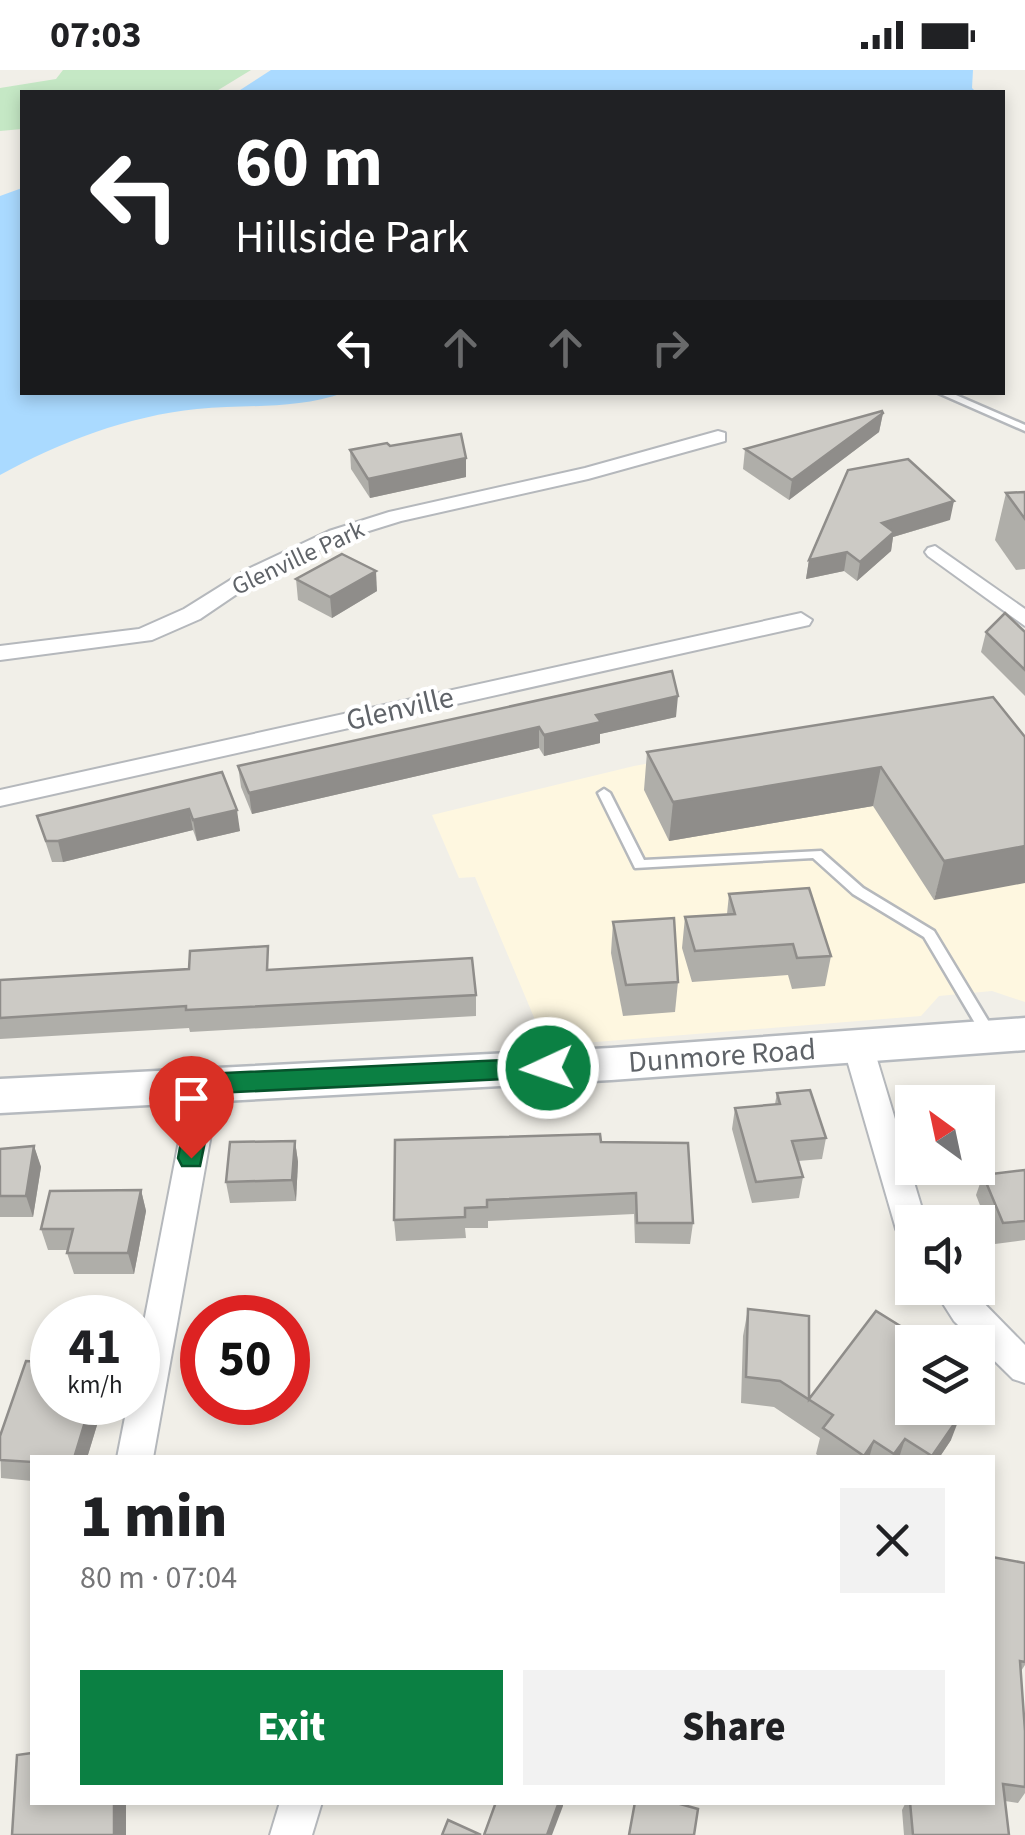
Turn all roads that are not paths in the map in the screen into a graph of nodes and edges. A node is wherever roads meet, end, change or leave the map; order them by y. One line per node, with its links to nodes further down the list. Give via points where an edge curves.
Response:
1 (947, 395): 2 (lane)
2 (1025, 428)
3 (718, 437): 7 (street, Glenville Park, via 336,535 144,635)
4 (935, 552): 5 (street)
5 (1025, 619)
6 (800, 620): 9 (street, Glenville)
7 (0, 654)
8 (604, 793): 10 (lane, via 640,865 816,854 858,891 929,934)
9 (0, 798)
10 (1008, 1035): 11 (main road, Dunmore Road)
11 (858, 1046): 12 (main road, Dunmore Road); 14 (street)
12 (204, 1084): 13 (main road, Dunmore Road); 17 (street)
13 (0, 1096)
14 (905, 1205)
15 (962, 1305): 16 (street)
16 (1025, 1368)
17 (136, 1455)
18 (300, 1805): 19 (street)
19 (291, 1835)

